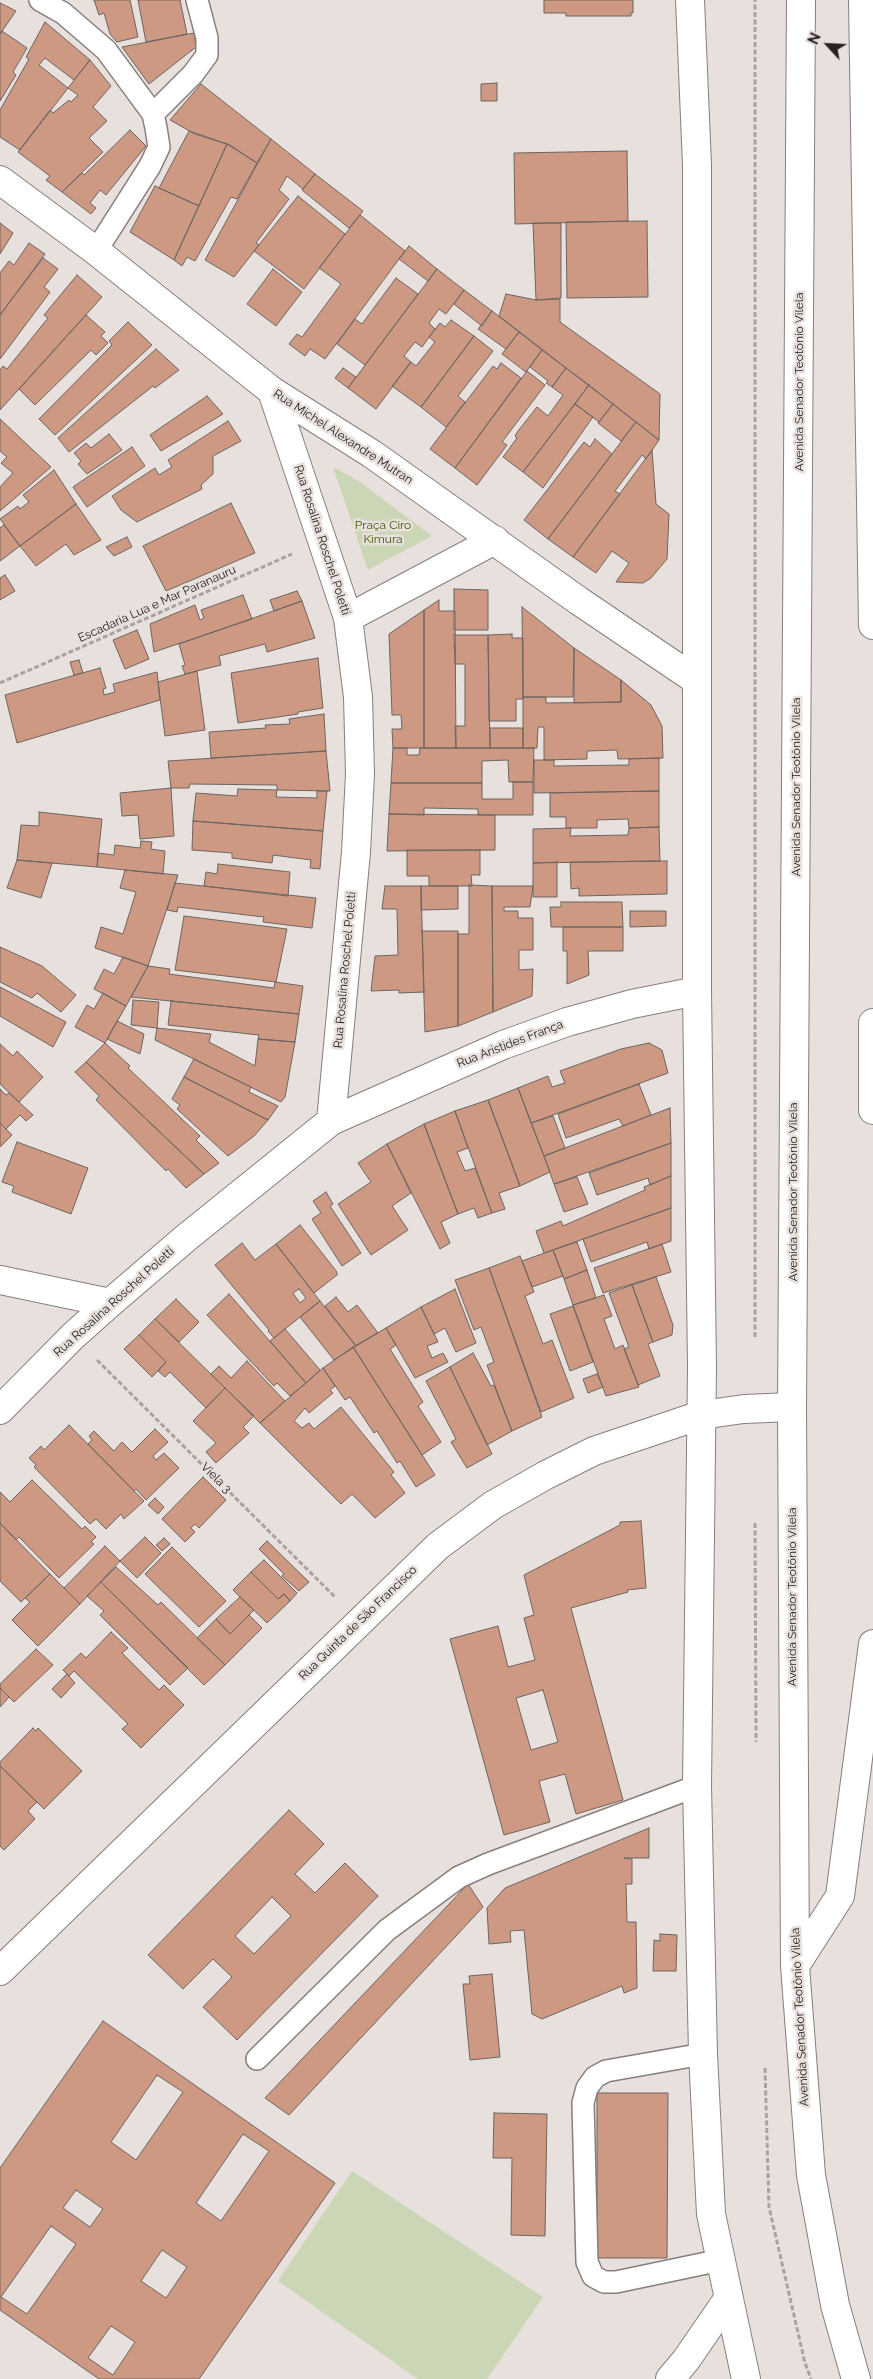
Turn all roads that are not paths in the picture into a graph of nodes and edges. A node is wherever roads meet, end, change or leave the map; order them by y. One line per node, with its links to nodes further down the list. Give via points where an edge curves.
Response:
1 (40, 0): 6 (lane, via 63,13 106,50)
2 (197, 0): 6 (lane, via 207,38 207,55 193,74)
3 (690, 0): 13 (main road, via 697,165)
4 (801, 0): 20 (main road, Avenida Senador Teotônio Vilela)
5 (863, 0): 12 (main road)
6 (153, 114): 8 (lane, via 159,147)
7 (0, 180): 8 (main road, Rua Michel Alexandre Mutran)
8 (96, 251): 9 (main road, Rua Michel Alexandre Mutran)
9 (272, 391): 10 (main road, Rua Michel Alexandre Mutran, via 372,454); 11 (main road, Rua Rosalina Roschel Poletti)
10 (495, 540): 11 (main road); 13 (main road, Rua Michel Alexandre Mutran)
11 (348, 618): 17 (main road, Rua Rosalina Roschel Poletti, via 358,697 360,774)
12 (873, 625)
13 (696, 680): 14 (main road)
14 (697, 991): 17 (main road, Rua Aristides França, via 567,1022 454,1066); 22 (main road)
15 (873, 1023): 16 (main road)
16 (873, 1110)
17 (332, 1121): 19 (main road, Rua Rosalina Roschel Poletti)
18 (0, 1280): 19 (main road)
19 (110, 1303): 21 (main road, Rua Rosalina Roschel Poletti)
20 (792, 1407): 22 (main road, Rua Quinta de São Francisco, via 744,1408); 25 (main road, Avenida Senador Teotônio Vilela)
21 (0, 1410)
22 (701, 1415): 24 (main road); 26 (main road, Rua Quinta de São Francisco, via 594,1451 493,1505 438,1546)
23 (873, 1644): 25 (main road, via 840,1896)
24 (697, 1786): 27 (main road); 28 (lane, via 458,1877 387,1930)
25 (795, 1966): 33 (main road, Avenida Senador Teotônio Vilela, via 811,2175 835,2305)
26 (0, 1971)
27 (703, 2054): 29 (main road, via 711,2214); 29 (lane, via 606,2071 595,2077 587,2088 583,2103 587,2262 593,2276 604,2282 616,2282)
28 (257, 2059)
29 (721, 2260): 30 (main road)
30 (728, 2299): 31 (main road); 32 (main road)
31 (670, 2379)
32 (746, 2379)
33 (856, 2379)

